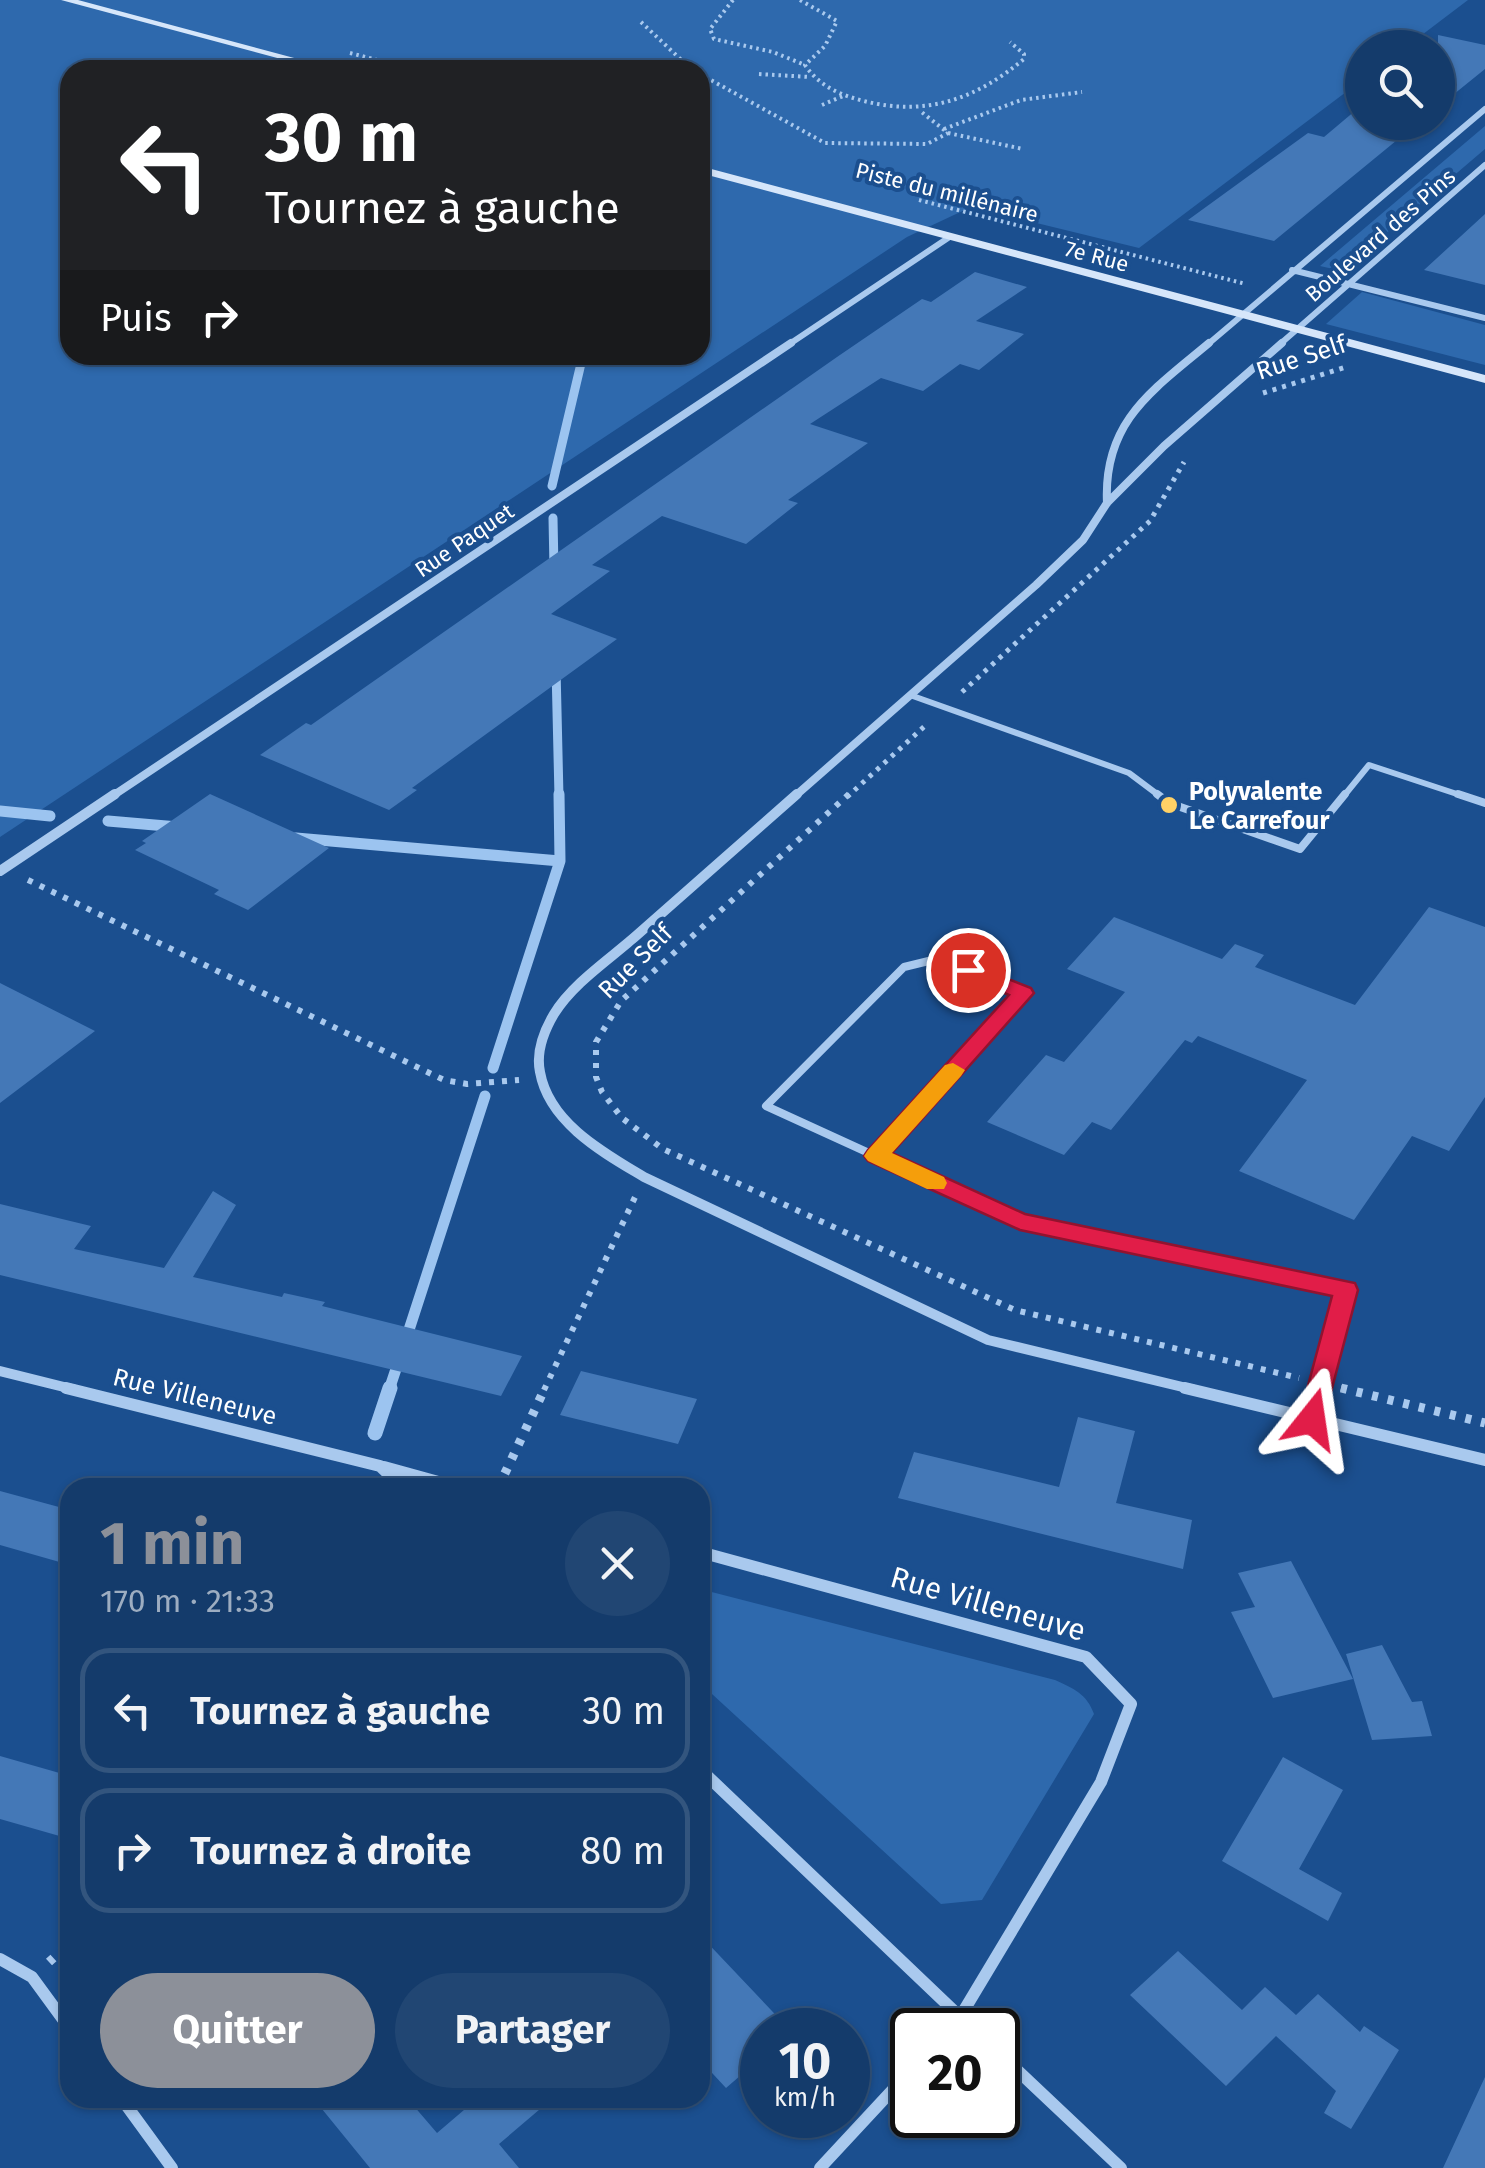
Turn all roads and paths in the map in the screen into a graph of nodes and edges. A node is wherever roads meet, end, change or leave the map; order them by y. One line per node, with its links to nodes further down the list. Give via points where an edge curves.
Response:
1 (66, 0): 6 (street)
2 (732, 0): 8 (path, via 710,29 714,39)
3 (800, 0): 8 (path, via 837,21)
4 (641, 22): 7 (path)
5 (1010, 42): 16 (path, via 1024,54 1017,65 966,97)
6 (296, 60)
7 (681, 60)
8 (805, 65): 10 (path)
9 (759, 74): 10 (path)
10 (811, 78): 13 (path)
11 (710, 80): 17 (path, via 825,143 927,144)
12 (1082, 92): 17 (path, via 1021,100)
13 (844, 96): 14 (path); 16 (path)
14 (822, 105)
15 (1485, 109): 23 (street, Boulevard des Pins)
16 (918, 110): 17 (path)
17 (946, 131): 18 (path)
18 (1023, 149)
19 (1485, 165): 24 (street, Boulevard des Pins)
20 (710, 172): 22 (street, 7e Rue)
21 (908, 198): 25 (path, Piste du millénaire)
22 (948, 238): 26 (street, 7e Rue); 37 (street, Rue Paquet)
23 (1292, 270): 24 (street); 25 (street, Boulevard des Pins)
24 (1351, 284): 27 (street); 28 (street, Boulevard des Pins)
25 (1268, 290): 26 (street, Boulevard des Pins)
26 (1238, 314): 28 (street, 7e Rue); 33 (street, via 1143,398 1118,429 1104,470)
27 (1485, 318)
28 (1297, 331): 29 (street, 7e Rue); 33 (street, Rue Self)
29 (1375, 350): 30 (street, 7e Rue); 31 (path, Rue Self, via 1358,364)
30 (1485, 379)
31 (1249, 397)
32 (1186, 458): 35 (path, Rue Self, via 1150,522)
33 (1107, 503): 34 (street, Rue Self, via 1082,540)
34 (910, 695): 35 (lane); 38 (street, Rue Self, via 592,974 554,1015 542,1045)
35 (945, 708): 36 (lane, via 1129,773 1168,803 1300,849 1369,764); 42 (path, Rue Self, via 621,1001 596,1039 594,1065 605,1100 627,1126 681,1158 1015,1310)
36 (1485, 804)
37 (2, 870): 38 (path, via 444,1080)
38 (540, 1078): 40 (street, via 560,1119)
39 (876, 1156): 39 (lane, via 1010,1008 1024,993 941,958 904,967 766,1106); 42 (lane, via 1020,1222 1346,1290)
40 (644, 1177): 43 (street, via 988,1340); 49 (path)
41 (0, 1371): 46 (street, Rue Villeneuve)
42 (1322, 1383): 43 (lane); 44 (path, Rue Self)
43 (1312, 1419): 45 (street)
44 (1485, 1424)
45 (1485, 1460)
46 (380, 1466): 47 (street, Rue Villeneuve); 48 (street, Rue Villeneuve)
47 (393, 1478)
48 (424, 1478)
49 (503, 1478)
50 (710, 1555): 54 (street, Rue Villeneuve, via 1086,1657 1131,1704 1101,1782)
51 (710, 1778): 53 (street)
52 (0, 1959): 55 (street, via 32,1977)
53 (951, 2008)
54 (965, 2008)
55 (60, 2015)
56 (1020, 2073): 61 (street)
57 (890, 2092): 60 (street)
58 (127, 2108): 59 (street)
59 (172, 2168)
60 (820, 2168)
61 (1121, 2168)

